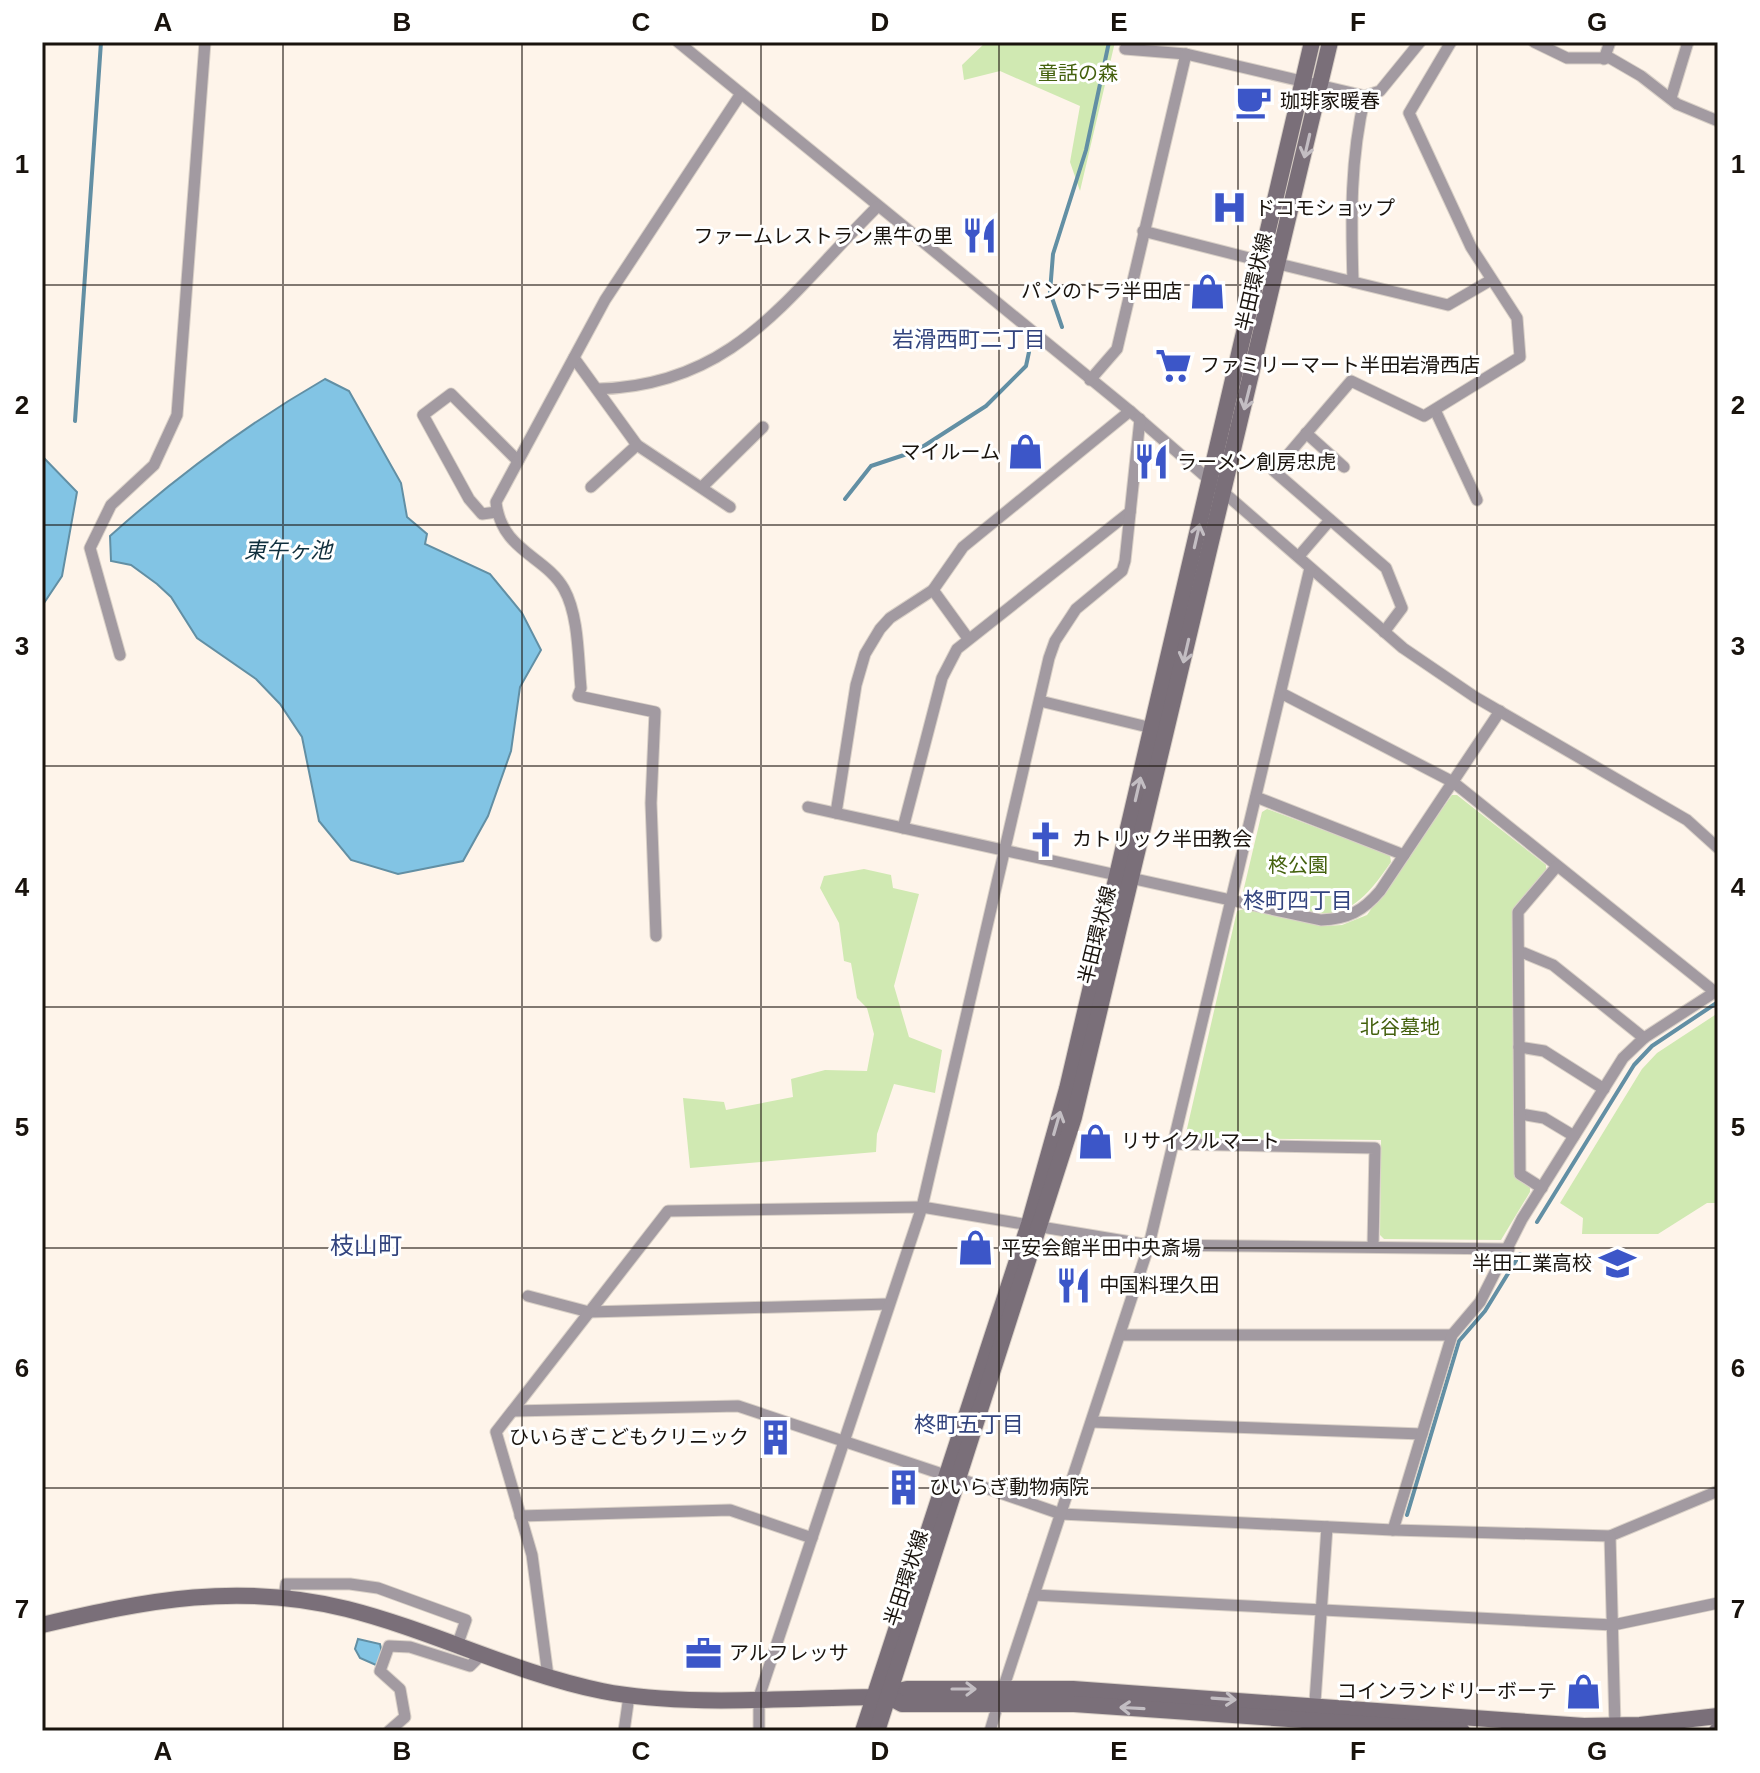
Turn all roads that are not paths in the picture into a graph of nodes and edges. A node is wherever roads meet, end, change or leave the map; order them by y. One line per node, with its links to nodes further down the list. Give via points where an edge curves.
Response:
1 (205, 42): 49 (street, via 177,415 154,465 111,505 90,548)
2 (678, 42): 14 (street)
3 (1312, 42): 13 (main road, 半田環状線)
4 (1330, 42): 13 (main road, 半田環状線)
5 (1420, 42): 15 (street, via 1380,91)
6 (1451, 42): 22 (street, via 1409,113)
7 (1534, 42): 12 (street, via 1567,58)
8 (1610, 42): 12 (street)
9 (1688, 42): 16 (street)
10 (1125, 49): 11 (street)
11 (1186, 54): 13 (street); 19 (street)
12 (1604, 59): 16 (street)
13 (1313, 83): 15 (street); 20 (main road, 半田環状線); 21 (main road, 半田環状線, one-way to 21)
14 (740, 95): 18 (street); 24 (street, via 605,300)
15 (1365, 96): 23 (street, via 1352,156)
16 (1671, 98): 17 (street)
17 (1718, 121)
18 (877, 207): 25 (street); 26 (street, via 731,351 664,380 630,389)
19 (1143, 231): 20 (street); 25 (street, via 1117,349)
20 (1261, 261): 35 (main road, 半田環状線)
21 (1279, 264): 23 (street); 38 (main road, 半田環状線, one-way to 38)
22 (1491, 280): 23 (street, via 1448,305); 27 (street, via 1517,318 1520,357)
23 (1353, 282)
24 (574, 358): 26 (street); 33 (street)
25 (1090, 380): 28 (street)
26 (597, 389): 32 (street)
27 (1435, 410): 31 (street, via 1424,416 1351,381); 39 (street)
28 (1130, 411): 29 (street); 46 (street, via 963,547)
29 (1140, 419): 35 (street); 42 (street)
30 (763, 427): 37 (street)
31 (1306, 433): 34 (street); 43 (street, via 1274,471)
32 (637, 445): 36 (street); 37 (street)
33 (518, 461): 41 (street, via 496,502); 41 (street, via 451,394 423,415 469,499 482,514)
34 (1344, 467)
35 (1210, 480): 38 (street); 53 (main road, 半田環状線, one-way to 35)
36 (591, 487)
37 (702, 487): 40 (street)
38 (1224, 492): 44 (street); 63 (main road, 半田環状線, one-way to 63)
39 (1477, 500)
40 (730, 507)
41 (497, 512): 65 (street, via 511,540 564,589 575,633 578,696 655,712 651,803)
42 (1130, 512): 48 (street); 51 (street, via 1122,571 1065,623 1049,658)
43 (1330, 520): 44 (street); 47 (street, via 1386,568 1402,608)
44 (1299, 556): 45 (street)
45 (1310, 568): 47 (street); 50 (street)
46 (933, 590): 48 (street); 57 (street, via 890,618 865,654)
47 (1384, 632): 52 (street)
48 (967, 637): 58 (street, via 942,678)
49 (120, 655)
50 (1281, 693): 54 (street); 55 (street)
51 (1040, 701): 53 (street); 60 (street)
52 (1500, 711): 54 (street); 59 (street, via 1687,820)
53 (1152, 728): 63 (main road, 半田環状線, one-way to 53)
54 (1453, 782): 61 (street); 62 (street)
55 (1256, 797): 61 (street); 64 (street)
56 (808, 807): 57 (street)
57 (836, 813): 58 (street)
58 (903, 828): 60 (street)
59 (1718, 848)
60 (1005, 851): 63 (street); 75 (street)
61 (1404, 855): 64 (street, via 1368,904 1338,919)
62 (1557, 866): 66 (street, via 1518,912); 67 (street)
63 (1124, 876): 64 (street); 76 (main road, 半田環状線)
64 (1231, 901): 73 (street)
65 (656, 936)
66 (1519, 951): 68 (street, via 1553,965); 69 (street)
67 (1717, 991): 68 (street)
68 (1644, 1038): 70 (street, via 1623,1058)
69 (1519, 1047): 70 (street, via 1544,1051); 71 (street)
70 (1604, 1089): 72 (street)
71 (1520, 1114): 72 (street, via 1544,1118); 74 (street, via 1520,1174)
72 (1574, 1136): 74 (street)
73 (1174, 1144): 77 (street); 78 (street, via 1375,1148)
74 (1542, 1188): 79 (street)
75 (922, 1207): 76 (street); 81 (street); 82 (street, via 668,1211)
76 (1035, 1225): 77 (street); 89 (main road, 半田環状線)
77 (1149, 1245): 78 (street); 83 (street)
78 (1373, 1246): 79 (street)
79 (1509, 1249): 84 (street, via 1480,1302)
80 (528, 1296): 82 (street)
81 (889, 1304): 82 (street); 88 (street)
82 (589, 1312): 85 (street)
83 (1121, 1335): 84 (street); 86 (street)
84 (1452, 1335): 87 (street)
85 (513, 1411): 88 (street, via 738,1406); 92 (street, via 496,1432)
86 (1092, 1422): 87 (street); 91 (street)
87 (1422, 1434): 94 (street)
88 (844, 1441): 89 (street); 96 (street)
89 (952, 1477): 91 (street); 108 (main road, 半田環状線)
90 (1718, 1491): 95 (street)
91 (1061, 1514): 93 (street); 97 (street)
92 (520, 1516): 96 (street, via 730,1510); 105 (street, via 532,1555)
93 (1327, 1527): 94 (street); 100 (street)
94 (1393, 1530): 95 (street)
95 (1610, 1536): 102 (street)
96 (812, 1538): 107 (street)
97 (1034, 1595): 100 (street); 109 (street)
98 (284, 1597): 101 (main road, via 162,1598); 103 (main road, via 348,1609); 103 (street, via 286,1584 378,1588 466,1620)
99 (1718, 1603): 102 (street)
100 (1320, 1611): 102 (street); 111 (street)
101 (42, 1625)
102 (1613, 1625): 112 (street)
103 (457, 1646): 104 (main road)
104 (482, 1654): 105 (main road); 113 (street, via 470,1666 410,1647 389,1646 380,1671 400,1689 405,1717)
105 (548, 1676): 106 (main road)
106 (629, 1696): 107 (main road); 114 (street)
107 (759, 1697): 108 (main road); 115 (street)
108 (881, 1697): 109 (main road, via 902,1704); 116 (main road, 半田環状線); 117 (main road, 半田環状線)
109 (1001, 1697): 111 (main road); 118 (street)
110 (1718, 1716): 112 (main road)
111 (1314, 1718): 112 (main road); 119 (main road)
112 (1616, 1728)
113 (389, 1731)
114 (624, 1731)
115 (759, 1731)
116 (863, 1731)
117 (877, 1731)
118 (990, 1731)
119 (1462, 1731)

